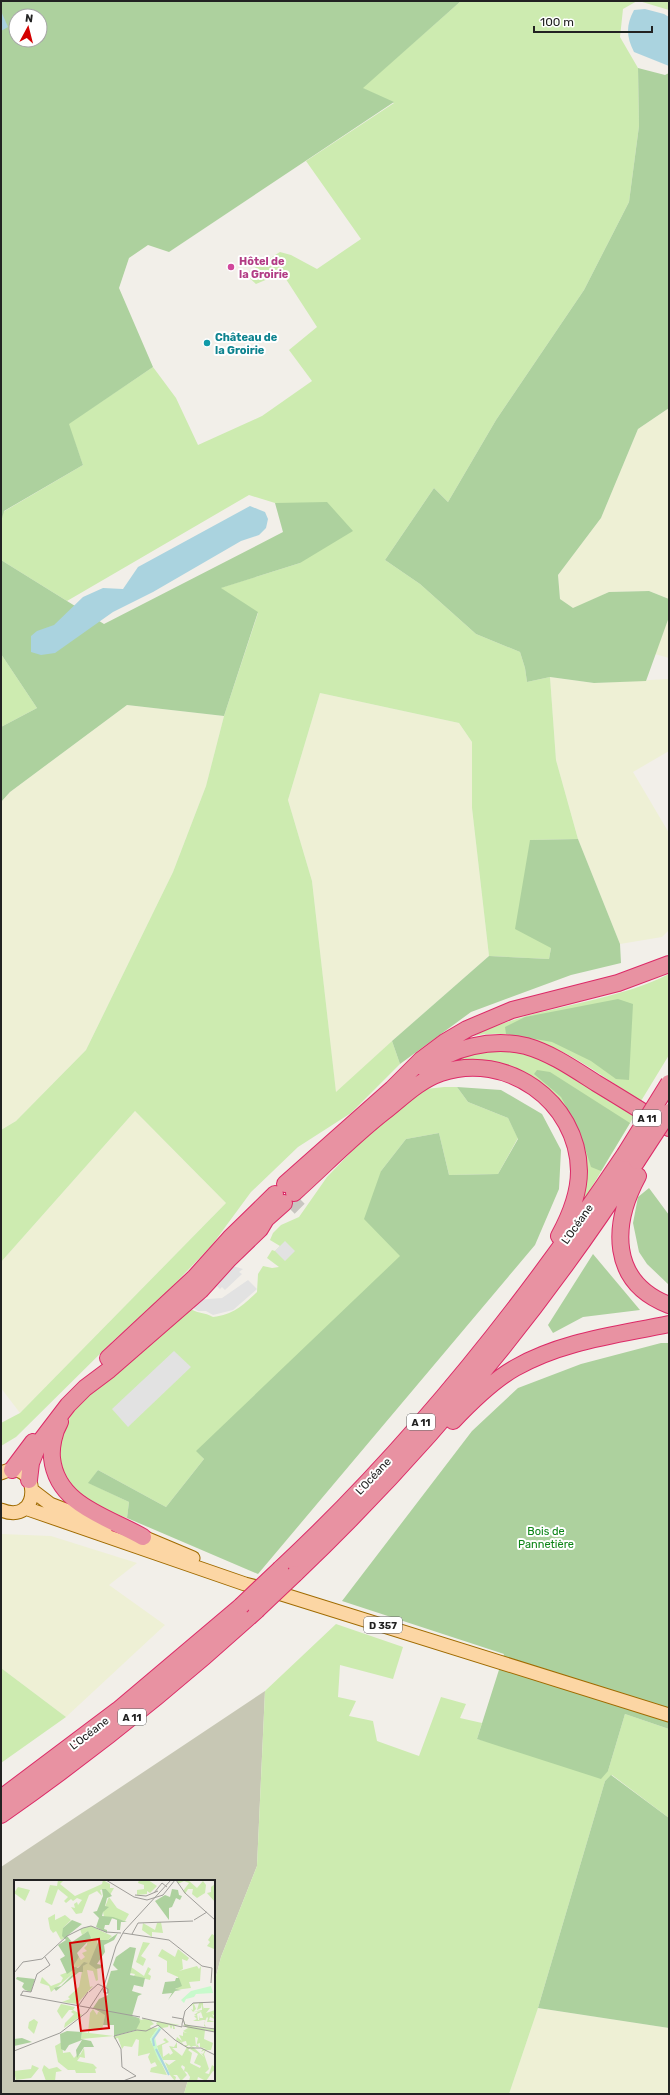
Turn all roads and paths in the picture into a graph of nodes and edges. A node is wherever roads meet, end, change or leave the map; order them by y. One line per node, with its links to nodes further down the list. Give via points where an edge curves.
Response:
1 (669, 964): 2 (highway, via 618,983 528,1005 495,1016 445,1042 421,1060)
2 (412, 1071): 6 (highway, via 447,1050 468,1042 495,1038 522,1041 566,1059); 8 (highway)
3 (669, 1083): 9 (highway, L’Océane / A 11, bridge)
4 (669, 1112): 9 (highway, L’Océane / A 11, bridge)
5 (374, 1119): 7 (highway, via 379,1109 438,1059 472,1046 501,1043 526,1046 560,1061); 8 (highway); 12 (highway, via 423,1082 460,1068 502,1071 521,1079 547,1097 569,1129 576,1148 579,1171 573,1205 564,1228 546,1258)
6 (669, 1124): 9 (highway)
7 (669, 1128)
8 (342, 1141): 10 (highway)
9 (635, 1160): 12 (highway, L’Océane / A 11); 13 (highway, via 619,1233 621,1250 627,1268 640,1287); 16 (highway, L’Océane / A 11, via 577,1249 513,1334)
10 (285, 1194): 11 (highway); 11 (highway, via 260,1229)
11 (243, 1232): 15 (highway, via 201,1290); 17 (highway, via 110,1355 55,1410 27,1452)
12 (542, 1274): 24 (highway, L’Océane / A 11, bridge, via 457,1381 402,1443 345,1505 280,1569 189,1652 118,1710)
13 (669, 1305)
14 (669, 1324): 16 (highway, via 578,1343 533,1358 495,1382 419,1457)
15 (68, 1405): 18 (highway, via 39,1443 31,1463); 21 (highway, via 53,1441 53,1467 57,1479 73,1498 86,1508)
16 (407, 1460): 25 (highway, L’Océane / A 11, bridge, via 295,1574 191,1669 120,1727)
17 (7, 1472): 18 (main road, via 20,1472)
18 (31, 1485): 19 (main road, via 30,1502); 21 (main road, D 357, via 44,1500 59,1508 126,1534)
19 (25, 1508): 20 (main road, via 10,1513); 22 (main road, D 357, via 245,1584)
20 (1, 1510)
21 (144, 1537): 22 (main road, D 357)
22 (272, 1590): 23 (main road, D 357)
23 (669, 1715)
24 (1, 1798)
25 (1, 1815)

